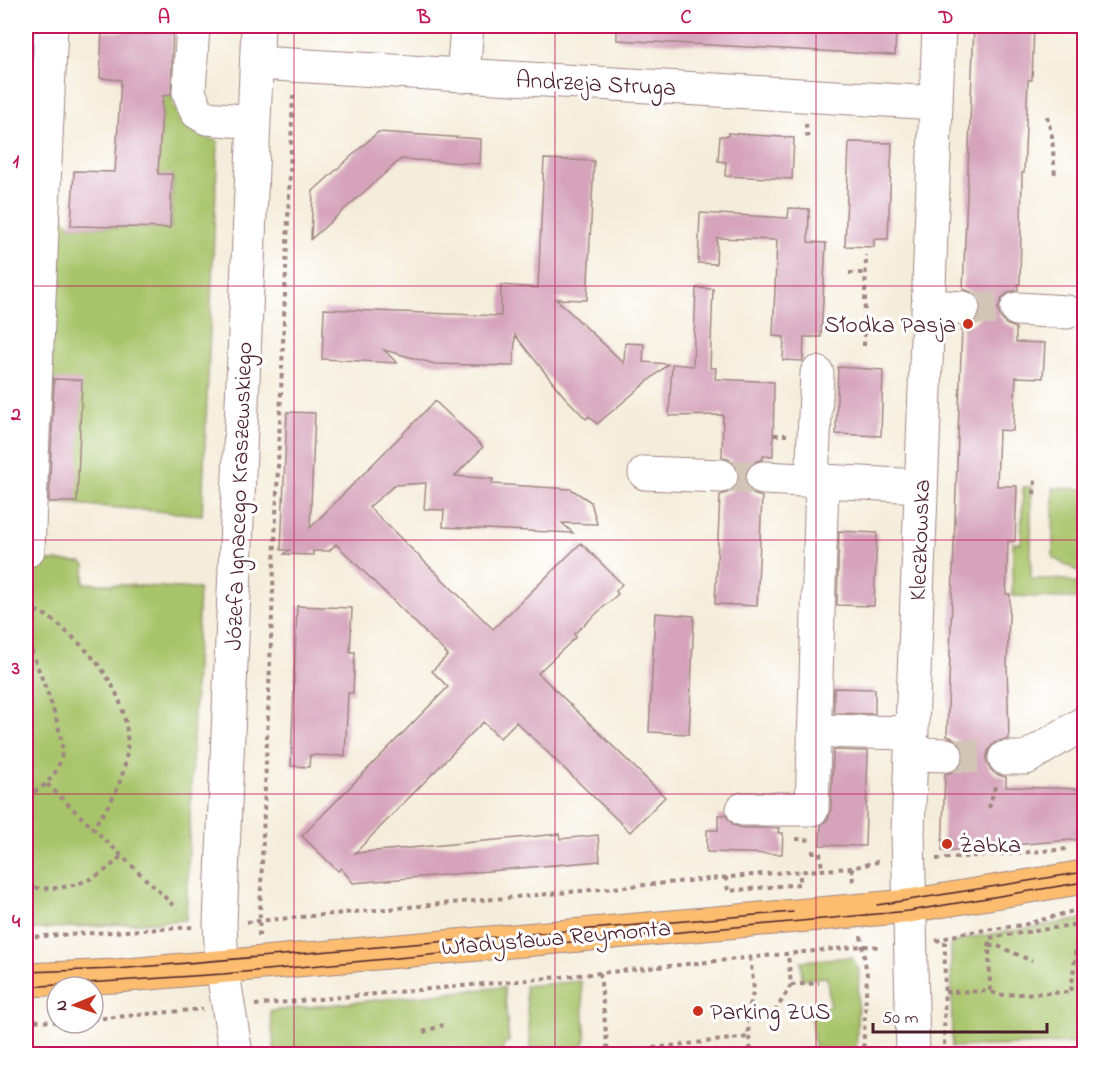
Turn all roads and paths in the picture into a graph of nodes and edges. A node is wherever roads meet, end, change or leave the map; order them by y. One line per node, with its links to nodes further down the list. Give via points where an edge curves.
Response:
1 (51, 26): 10 (street)
2 (94, 26): 3 (path)
3 (104, 26)
4 (193, 26): 14 (street, via 189,92 197,112 207,118)
5 (258, 26): 8 (street, Józefa Ignacego Kraszewskiego)
6 (467, 26): 9 (street)
7 (939, 26): 12 (street, Kleczkowska)
8 (257, 63): 9 (street, Andrzeja Struga); 14 (street, Józefa Ignacego Kraszewskiego)
9 (464, 76): 12 (street, Andrzeja Struga)
10 (37, 90): 34 (street)
11 (288, 90): 63 (path, via 293,96)
12 (936, 103): 21 (street, Kleczkowska)
13 (1047, 116): 17 (path)
14 (254, 122): 78 (street, Józefa Ignacego Kraszewskiego, via 221,913)
15 (806, 124): 16 (path)
16 (808, 142)
17 (1055, 177)
18 (866, 255): 20 (path)
19 (849, 273): 20 (path)
20 (867, 273): 25 (path)
21 (930, 306): 22 (street); 32 (street, Kleczkowska)
22 (963, 308)
23 (1017, 309): 24 (street)
24 (1067, 312)
25 (864, 346)
26 (817, 373): 31 (street)
27 (645, 473): 28 (street)
28 (721, 476)
29 (763, 478): 31 (street)
30 (1035, 479): 33 (path)
31 (817, 482): 32 (street); 38 (street)
32 (921, 486): 39 (street, Kleczkowska)
33 (1034, 494)
34 (28, 550)
35 (26, 610): 45 (path, via 39,612 89,654 106,673 124,709 128,738 124,774 112,802)
36 (26, 633): 42 (path, via 62,750)
37 (1084, 723): 41 (street, via 1026,758)
38 (814, 731): 39 (street); 44 (street, via 812,809)
39 (912, 743): 40 (street); 59 (street, Kleczkowska)
40 (946, 755)
41 (1005, 758)
42 (47, 784): 43 (path); 45 (path)
43 (26, 795)
44 (743, 809)
45 (92, 828): 49 (path)
46 (789, 839): 47 (path)
47 (812, 840)
48 (811, 852): 54 (path, via 820,852)
49 (121, 856): 57 (path, via 86,881 56,889); 61 (path)
50 (934, 858): 52 (path)
51 (883, 861): 53 (path)
52 (1079, 863): 59 (main road, Władysława Reymonta)
53 (852, 868): 54 (path); 58 (path)
54 (822, 870): 55 (path)
55 (800, 871): 56 (path); 56 (path, via 800,885 728,891)
56 (726, 877): 63 (path)
57 (26, 887)
58 (854, 890)
59 (909, 906): 78 (main road, Władysława Reymonta); 100 (street, Kleczkowska)
60 (1084, 908): 62 (path)
61 (177, 909)
62 (1077, 910): 65 (path); 69 (path, via 1023,925)
63 (258, 921): 64 (path); 71 (path)
64 (241, 923)
65 (1079, 924): 74 (path, via 989,938); 83 (path, via 1071,992)
66 (200, 927): 68 (path)
67 (861, 935): 72 (path)
68 (26, 937)
69 (945, 939): 70 (path); 84 (path)
70 (933, 941)
71 (259, 944)
72 (863, 945): 73 (path); 75 (path); 99 (path, via 867,975)
73 (882, 945)
74 (989, 946): 77 (path); 83 (path)
75 (788, 954): 76 (path); 82 (path)
76 (750, 957): 79 (path); 94 (path, via 754,989 747,1016)
77 (1032, 961)
78 (222, 967): 80 (main road, Władysława Reymonta); 87 (street, Józefa Ignacego Kraszewskiego)
79 (600, 973): 86 (path); 97 (path)
80 (26, 980)
81 (819, 982): 82 (path)
82 (791, 985): 88 (path)
83 (990, 991): 84 (path)
84 (945, 992): 101 (path)
85 (264, 996): 86 (path)
86 (264, 1004): 87 (path)
87 (230, 1007): 89 (path); 95 (street, Józefa Ignacego Kraszewskiego)
88 (775, 1012)
89 (105, 1018)
90 (26, 1020): 91 (path)
91 (45, 1021)
92 (442, 1025): 93 (path)
93 (423, 1032)
94 (749, 1037): 97 (path); 98 (path)
95 (236, 1054)
96 (599, 1054): 97 (path)
97 (608, 1054)
98 (751, 1054)
99 (863, 1054)
100 (913, 1054)
101 (944, 1054)

